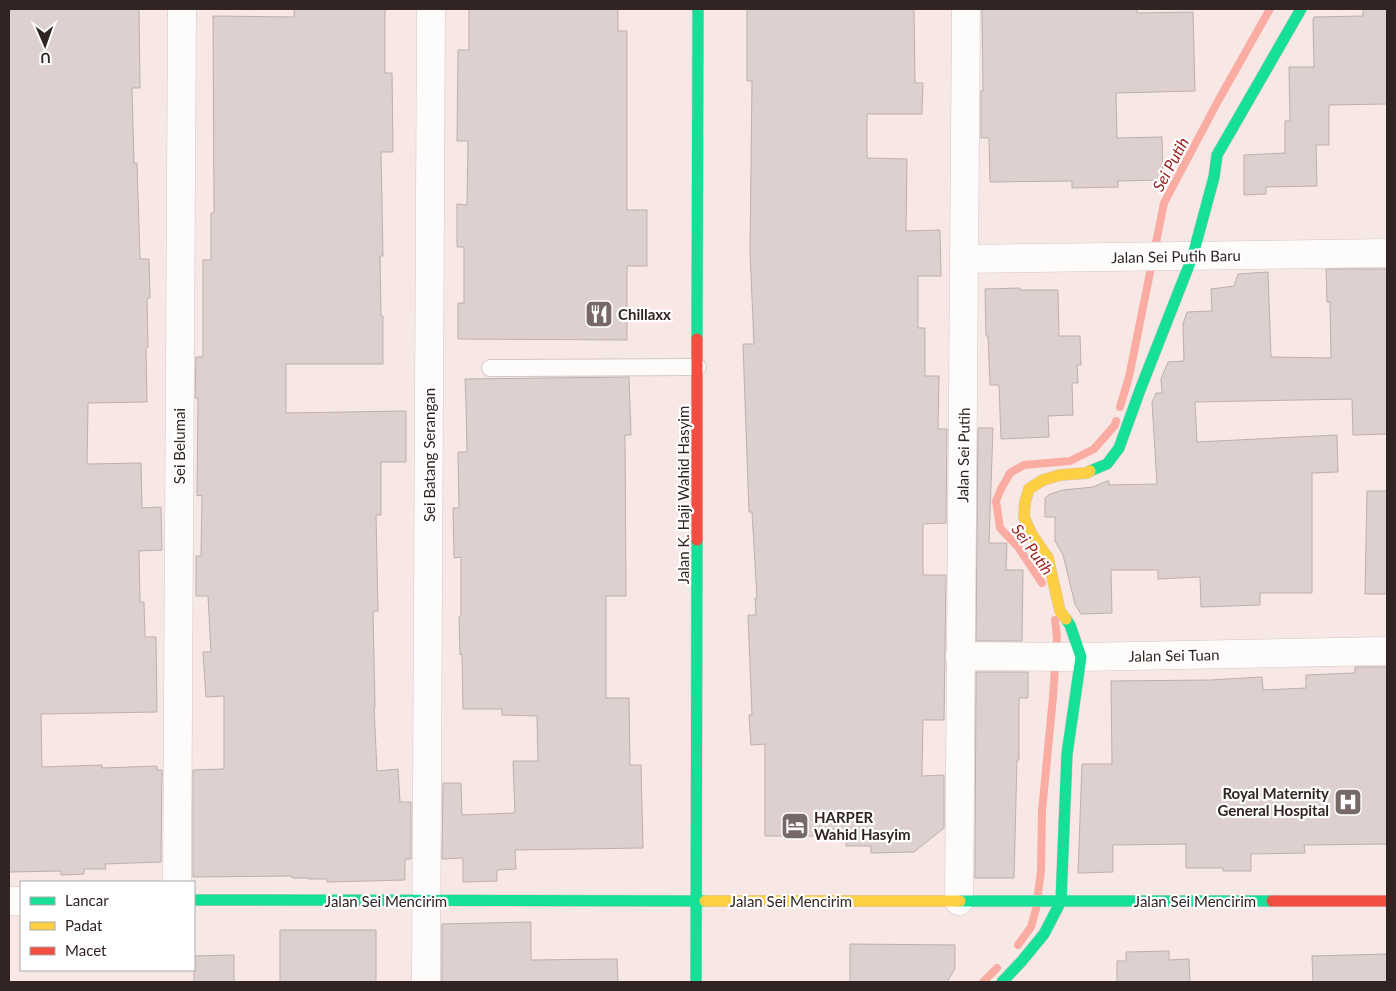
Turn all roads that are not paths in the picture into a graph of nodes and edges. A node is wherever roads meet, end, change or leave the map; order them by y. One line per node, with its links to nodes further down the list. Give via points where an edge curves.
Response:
1 (182, 9): 14 (street, Sei Belumai)
2 (431, 9): 17 (street, Sei Batang Serangan)
3 (698, 9): 9 (street, Jalan K. Haji Wahid Hasyim)
4 (966, 9): 8 (street, Jalan Sei Putih)
5 (1301, 9): 7 (street, via 1217,156)
6 (1387, 253): 7 (street, Jalan Sei Putih Baru)
7 (1193, 255): 8 (street, Jalan Sei Putih Baru); 13 (street, via 1119,448 1107,464 1087,473 1043,480 1029,489 1025,502 1024,517 1048,558 1060,612 1070,625)
8 (965, 259): 12 (street, Jalan Sei Putih)
9 (698, 367): 10 (lane); 18 (street, Jalan K. Haji Wahid Hasyim)
10 (490, 368)
11 (1387, 651): 13 (street, Jalan Sei Tuan)
12 (960, 656): 13 (street, Jalan Sei Tuan); 19 (street, Jalan Sei Putih)
13 (1074, 656): 20 (street)
14 (177, 881)
15 (195, 900): 17 (street, Jalan Sei Mencirim)
16 (1387, 900): 20 (street, Jalan Sei Mencirim)
17 (427, 901): 18 (street, Jalan Sei Mencirim); 21 (street, Sei Batang Serangan)
18 (697, 901): 19 (street, Jalan Sei Mencirim); 22 (street, Jalan K. Haji Wahid Hasyim)
19 (959, 901): 20 (street, Jalan Sei Mencirim)
20 (1059, 901): 23 (street, via 1044,934)
21 (426, 982)
22 (696, 982)
23 (1002, 982)

